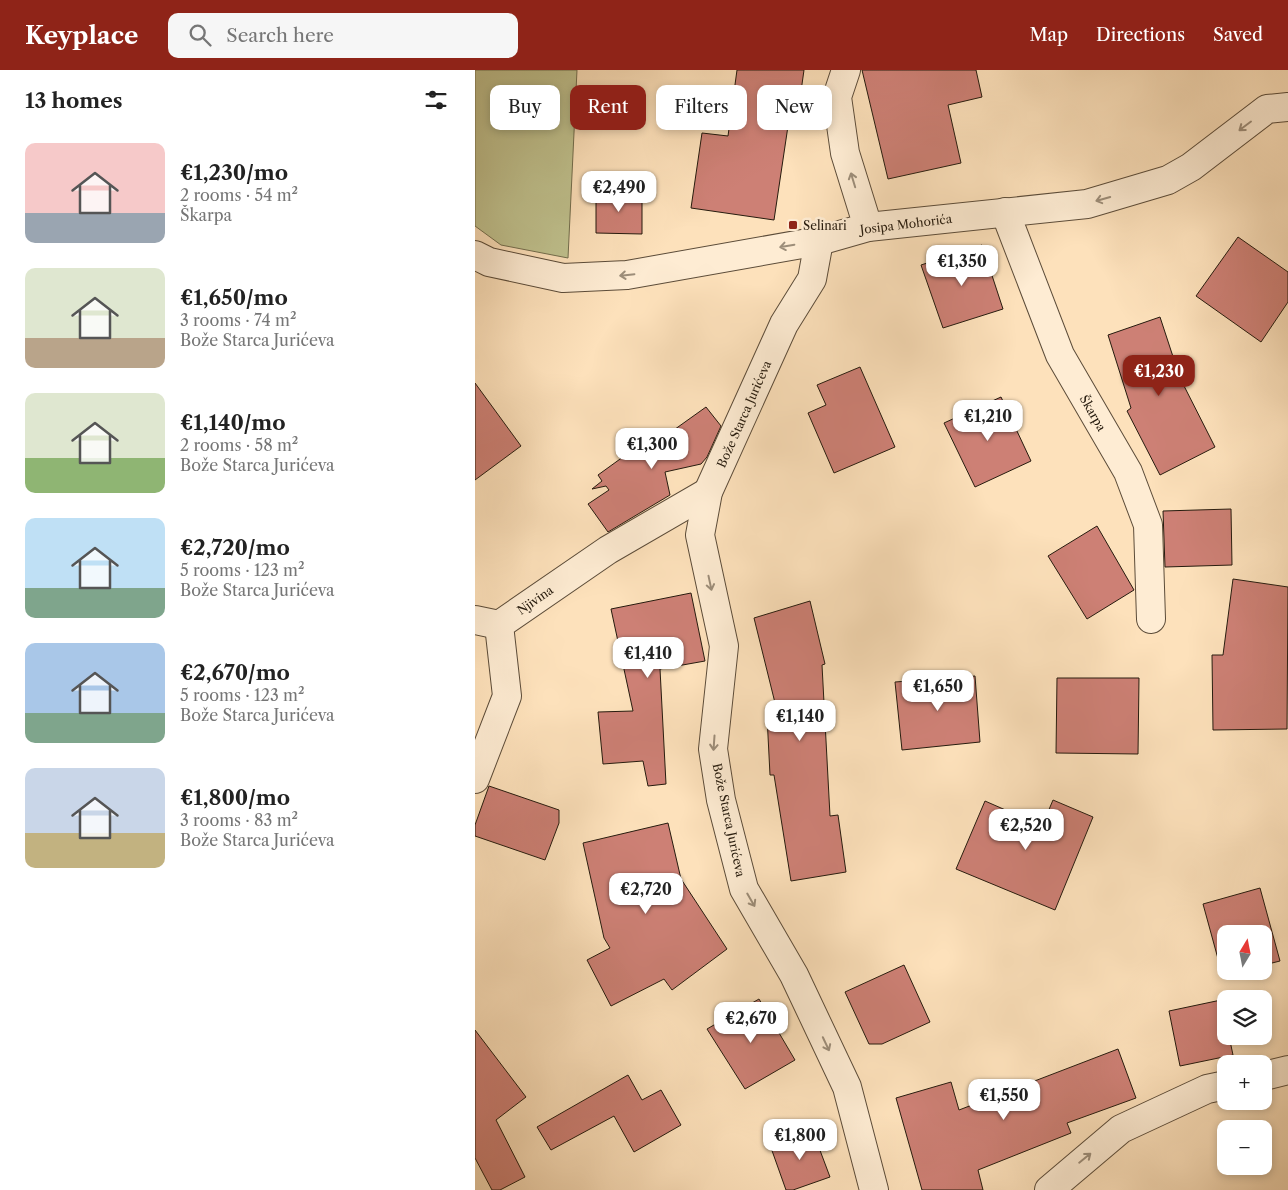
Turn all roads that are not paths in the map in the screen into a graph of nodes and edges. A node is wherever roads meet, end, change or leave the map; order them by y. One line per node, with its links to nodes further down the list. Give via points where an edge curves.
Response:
1 (845, 70): 4 (street, one-way to 1, via 845,153 837,97)
2 (1288, 106): 3 (street, Josipa Mohorića, one-way to 3, via 1267,109 1191,167 1168,180 1087,204)
3 (1005, 212): 4 (street, Josipa Mohorića); 8 (street, Škarpa, via 1060,355 1128,472 1148,525)
4 (868, 226): 5 (street, Josipa Mohorića)
5 (819, 241): 6 (street, Josipa Mohorića, one-way to 6, via 627,275 563,278 489,262); 7 (street, Bože Starca Jurićeva, via 812,279 784,324)
6 (475, 254)
7 (708, 492): 9 (street, Njivina); 14 (street, Bože Starca Jurićeva, one-way to 14, via 699,535 724,646 713,749 721,800 744,889 794,975 847,1086)
8 (1151, 619)
9 (487, 622): 10 (street, Njivina, via 507,696)
10 (475, 779)
11 (1288, 1070): 12 (street)
12 (1272, 1074)
13 (1217, 1087): 15 (street, one-way to 13, via 1121,1129)
14 (867, 1188)
15 (1049, 1190)

